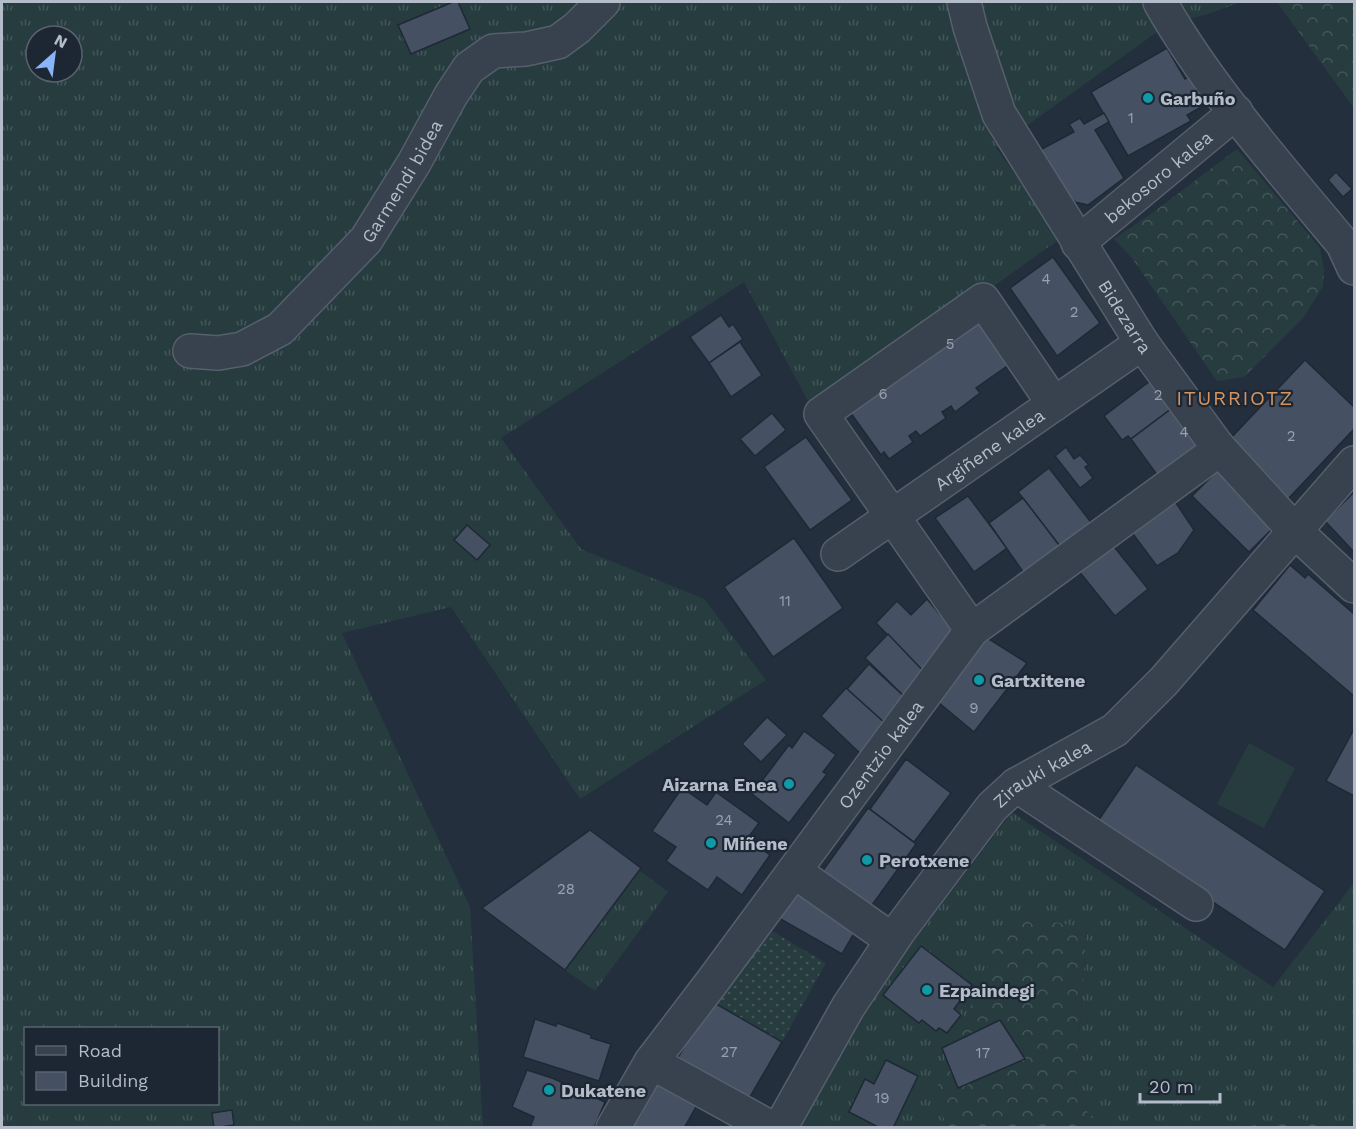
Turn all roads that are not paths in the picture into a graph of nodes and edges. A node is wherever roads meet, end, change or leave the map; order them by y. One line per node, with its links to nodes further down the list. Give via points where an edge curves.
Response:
1 (603, 2): 10 (street, Garmendi bidea, via 558,42 493,51 469,68 366,240 280,329 242,349 218,354)
2 (964, 2): 7 (street, Bidezarra, via 999,114)
3 (1160, 2): 4 (street)
4 (1236, 112): 5 (street); 7 (street, bekosoro kalea)
5 (1297, 188): 6 (street); 8 (street, via 1343,244)
6 (1354, 234)
7 (1078, 243): 9 (street, Bidezarra)
8 (1354, 268)
9 (1142, 343): 11 (street, Argiñene kalea); 12 (street, Bidezarra)
10 (190, 351)
11 (1054, 404): 14 (street, Argiñene kalea); 14 (street, via 983,300 821,414)
12 (1218, 447): 15 (street, Bidezarra); 18 (street, Ozentzio kalea)
13 (1354, 463): 15 (street, Zirauki kalea)
14 (893, 515): 16 (street, Argiñene kalea); 18 (street)
15 (1294, 530): 17 (street, Bidezarra); 19 (street, Zirauki kalea, via 1164,681 1116,730)
16 (838, 554)
17 (1354, 586)
18 (972, 630): 20 (street, Ozentzio kalea)
19 (1016, 785): 21 (street); 22 (street, Zirauki kalea, via 992,807)
20 (794, 871): 22 (street); 23 (street, Ozentzio kalea)
21 (1196, 904)
22 (892, 940): 26 (street, Zirauki kalea, via 848,1007)
23 (651, 1062): 24 (street, Ozentzio kalea); 25 (street)
24 (613, 1128)
25 (771, 1128)
26 (780, 1128)

